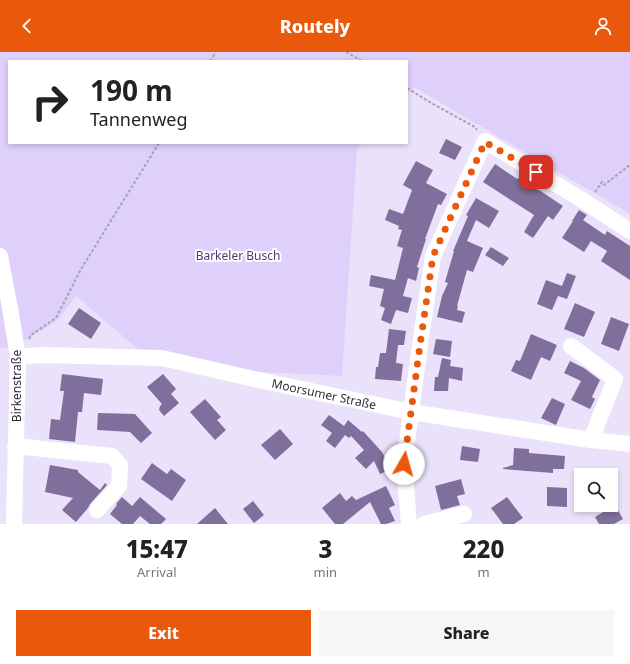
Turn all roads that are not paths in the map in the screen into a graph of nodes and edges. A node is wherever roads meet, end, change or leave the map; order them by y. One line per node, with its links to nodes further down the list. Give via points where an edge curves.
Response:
1 (630, 231): 5 (street, via 485,142 433,256)
2 (0, 256): 4 (street, Birkenstraße)
3 (572, 346): 6 (street, via 615,379)
4 (18, 357): 5 (street, Moorsumer Straße, via 41,355 162,358); 8 (street, Birkenstraße)
5 (411, 412): 6 (street, Moorsumer Straße); 12 (street, via 404,464)
6 (591, 440): 7 (street, Moorsumer Straße)
7 (630, 444)
8 (15, 446): 9 (street, via 112,456 120,465 119,486); 11 (street, Birkenstraße)
9 (97, 510)
10 (464, 514): 13 (street)
11 (14, 524)
12 (409, 524)
13 (424, 524)

